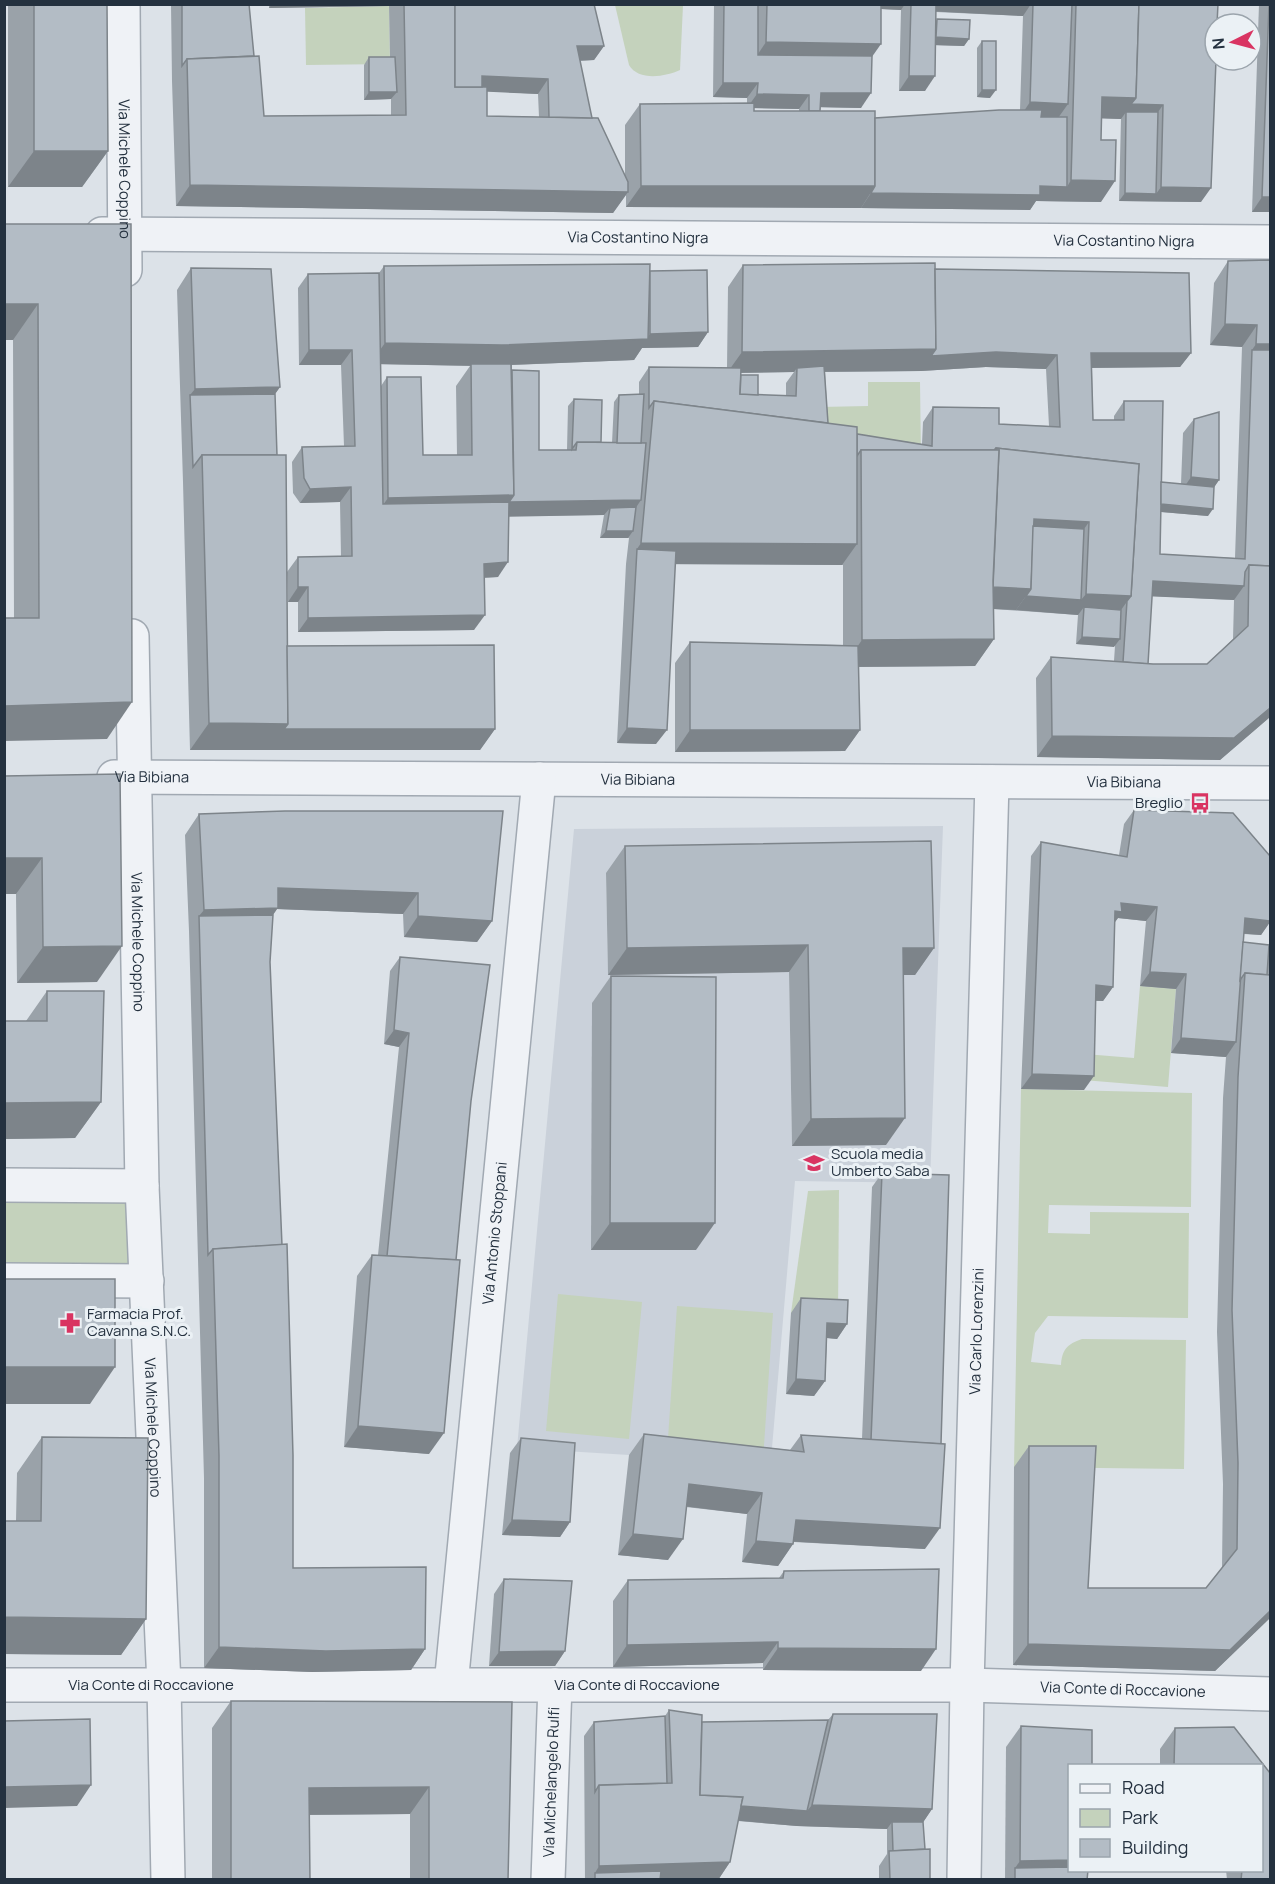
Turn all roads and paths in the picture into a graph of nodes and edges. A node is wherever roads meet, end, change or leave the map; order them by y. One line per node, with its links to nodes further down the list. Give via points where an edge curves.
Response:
1 (123, 4): 3 (street, Via Michele Coppino)
2 (76, 234): 3 (street, Via Costantino Nigra)
3 (124, 234): 4 (street, Via Costantino Nigra); 5 (street, Via Michele Coppino)
4 (1270, 242)
5 (125, 295)
6 (131, 603): 8 (street, Via Michele Coppino)
7 (87, 777): 8 (street, Via Bibiana)
8 (134, 777): 9 (street, Via Bibiana); 13 (street, Via Michele Coppino)
9 (539, 779): 10 (street, Via Bibiana); 18 (street, Via Antonio Stoppani)
10 (992, 782): 11 (street, Via Bibiana); 20 (street, Via Carlo Lorenzini)
11 (1270, 783)
12 (4, 1185): 13 (street)
13 (142, 1186): 15 (street, Via Michele Coppino)
14 (4, 1280): 15 (street)
15 (147, 1281): 17 (street, Via Michele Coppino)
16 (4, 1685): 17 (street, Via Conte di Roccavione)
17 (164, 1685): 18 (street, Via Conte di Roccavione); 22 (street, Via Michele Coppino)
18 (451, 1685): 19 (street, Via Conte di Roccavione)
19 (555, 1685): 20 (street, Via Conte di Roccavione); 23 (street, Via Michelangelo Rulfi)
20 (967, 1685): 21 (street, Via Conte di Roccavione); 24 (street, Via Carlo Lorenzini)
21 (1270, 1694)
22 (168, 1880)
23 (548, 1880)
24 (964, 1880)

